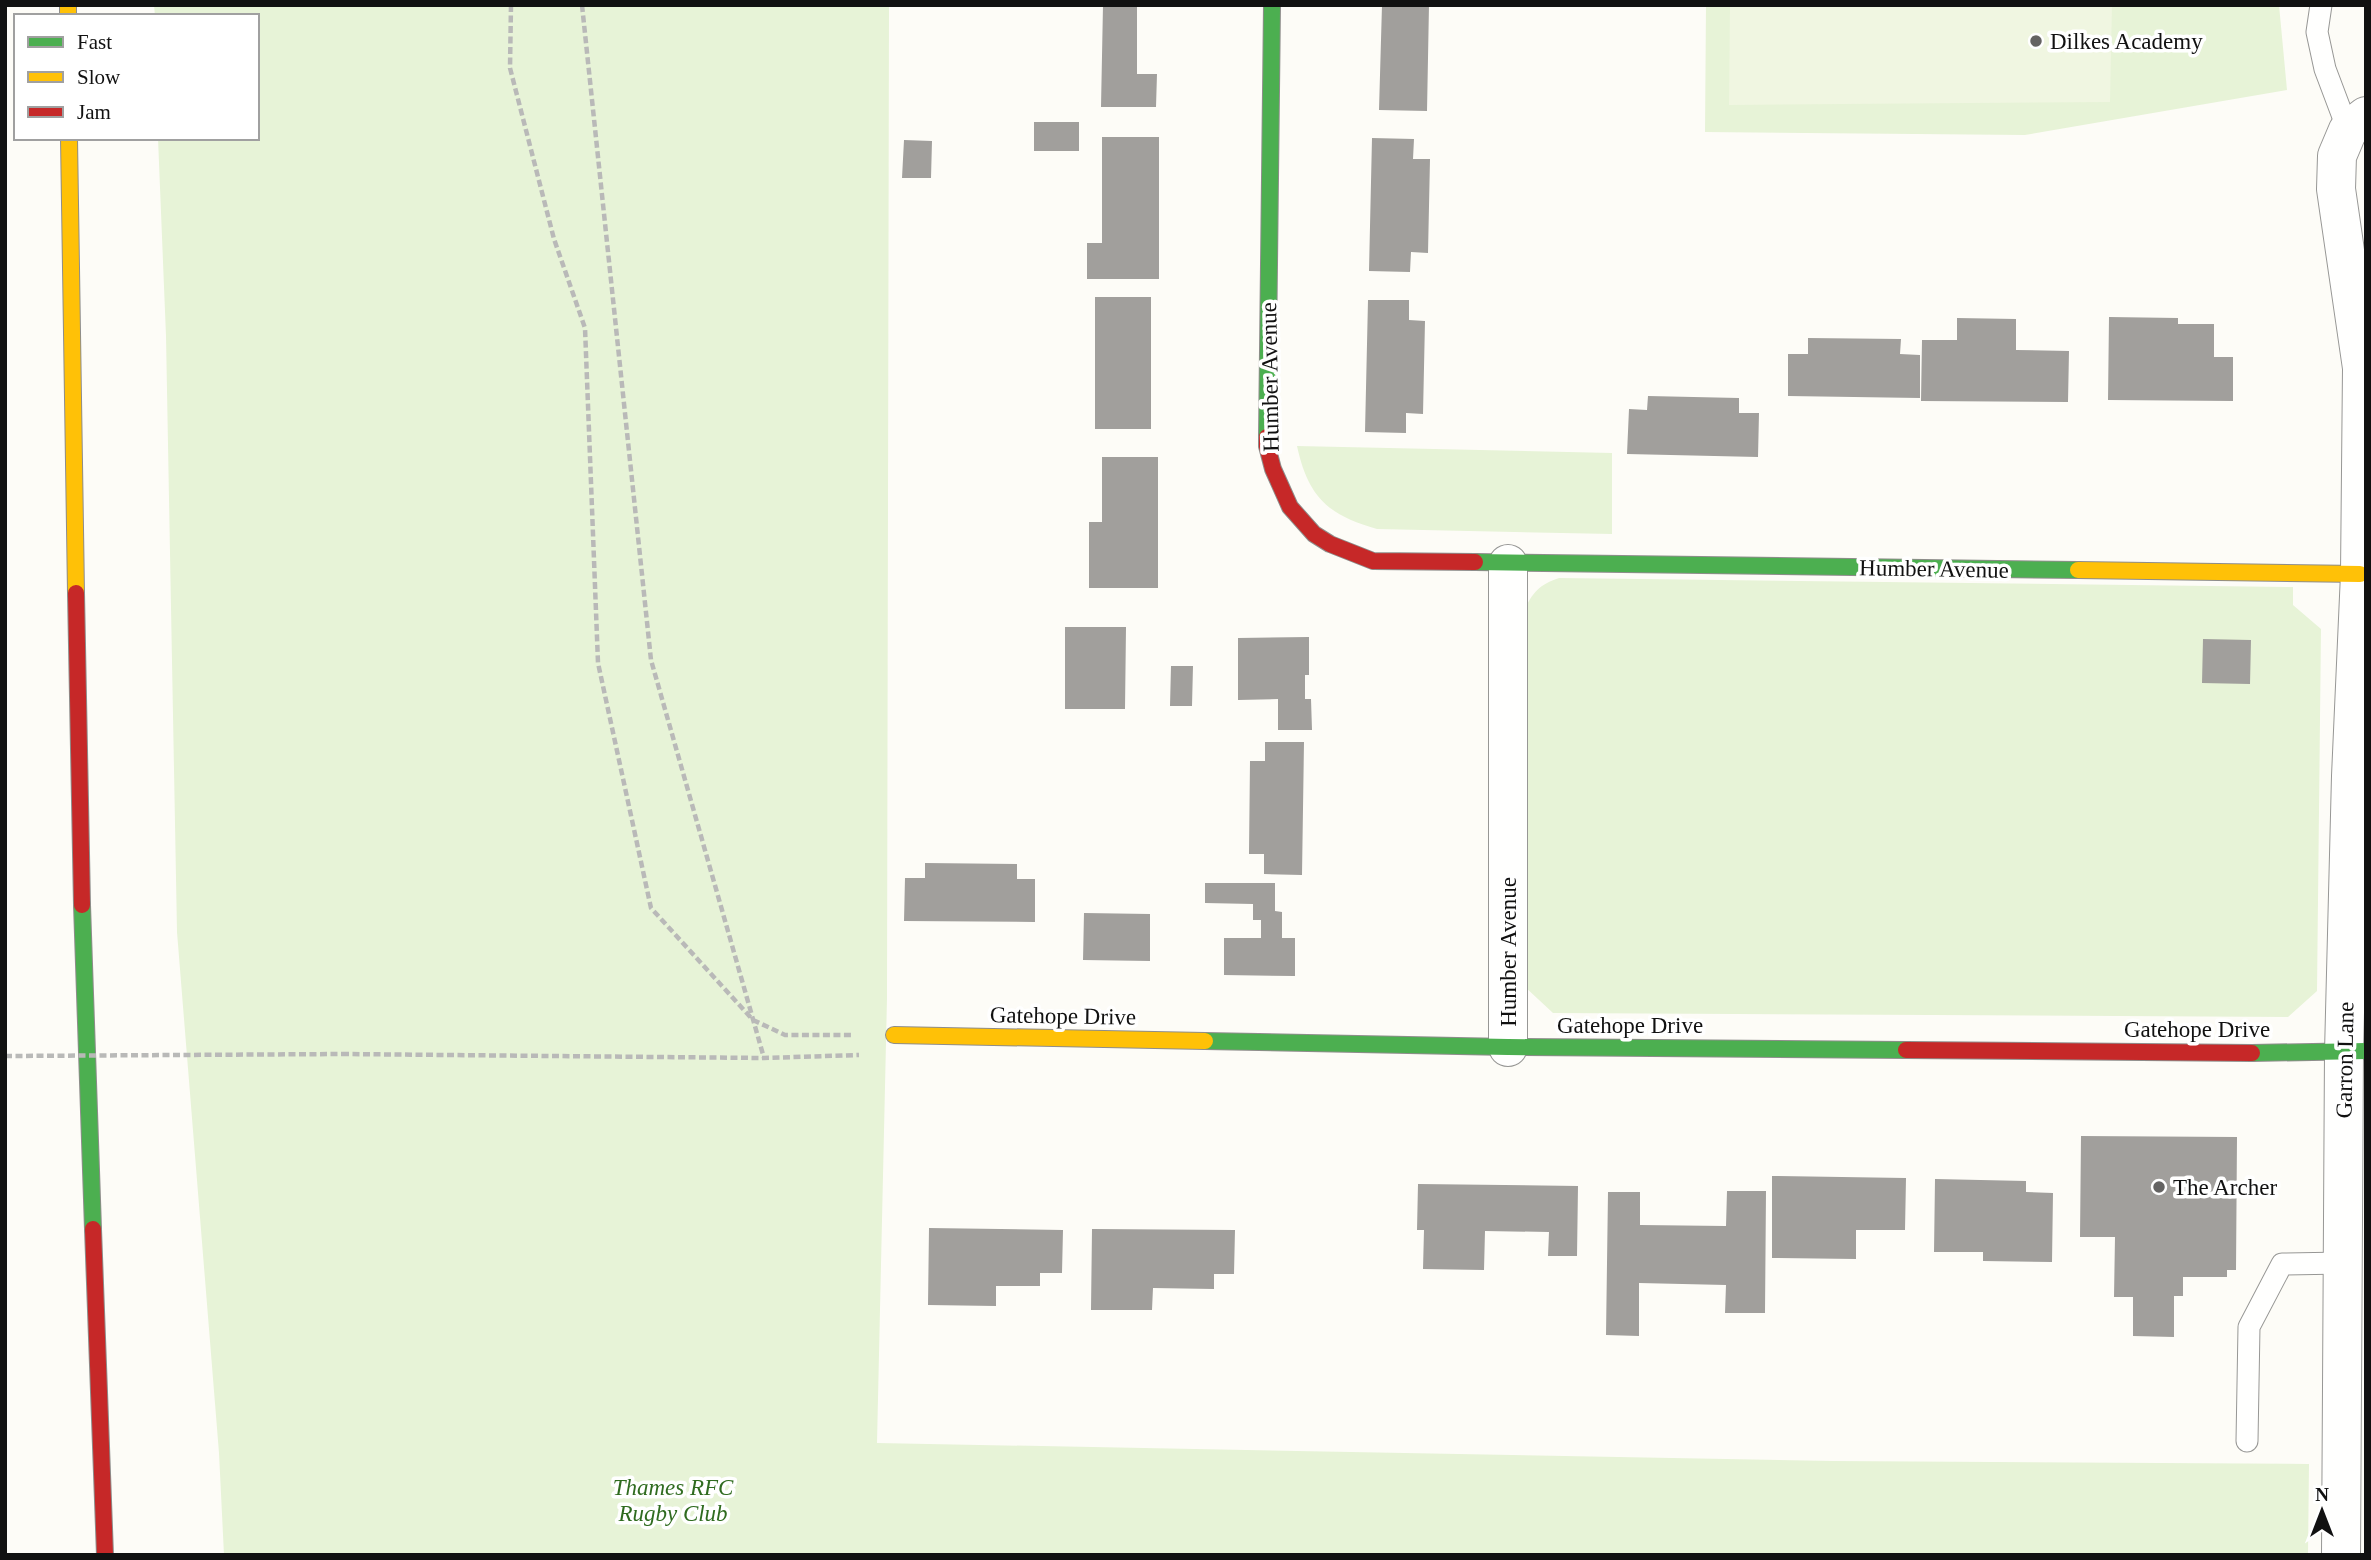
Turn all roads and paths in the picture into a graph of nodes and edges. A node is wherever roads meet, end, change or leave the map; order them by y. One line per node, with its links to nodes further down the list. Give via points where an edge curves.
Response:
1 (511, 5): 11 (path, via 510,68 554,239 585,328 598,663 651,908)
2 (582, 5): 11 (path, via 651,660)
3 (1272, 5): 8 (main road, Humber Avenue, via 1267,446 1274,476 1290,509 1310,533 1354,556 1373,561)
4 (2321, 5): 5 (lane, via 2317,32 2325,69)
5 (2357, 123): 7 (street, Garron Lane, via 2337,156 2336,190)
6 (69, 140): 21 (main road, via 82,935)
7 (2364, 369): 9 (street, Garron Lane)
8 (1508, 564): 9 (main road, Humber Avenue); 13 (street, Humber Avenue)
9 (2360, 574): 10 (street, Garron Lane)
10 (2358, 776): 14 (street, Garron Lane)
11 (753, 1020): 12 (path, via 785,1035); 17 (path)
12 (894, 1035): 13 (main road, Gatehope Drive)
13 (1508, 1047): 14 (main road, Gatehope Drive)
14 (2355, 1052): 18 (street, Garron Lane)
15 (871, 1054): 17 (path)
16 (5, 1056): 17 (path, bridge)
17 (764, 1058)
18 (2343, 1264): 19 (lane, via 2281,1264 2249,1326); 20 (street, Garron Lane)
19 (2247, 1441)
20 (2349, 1541)
21 (105, 1555)

